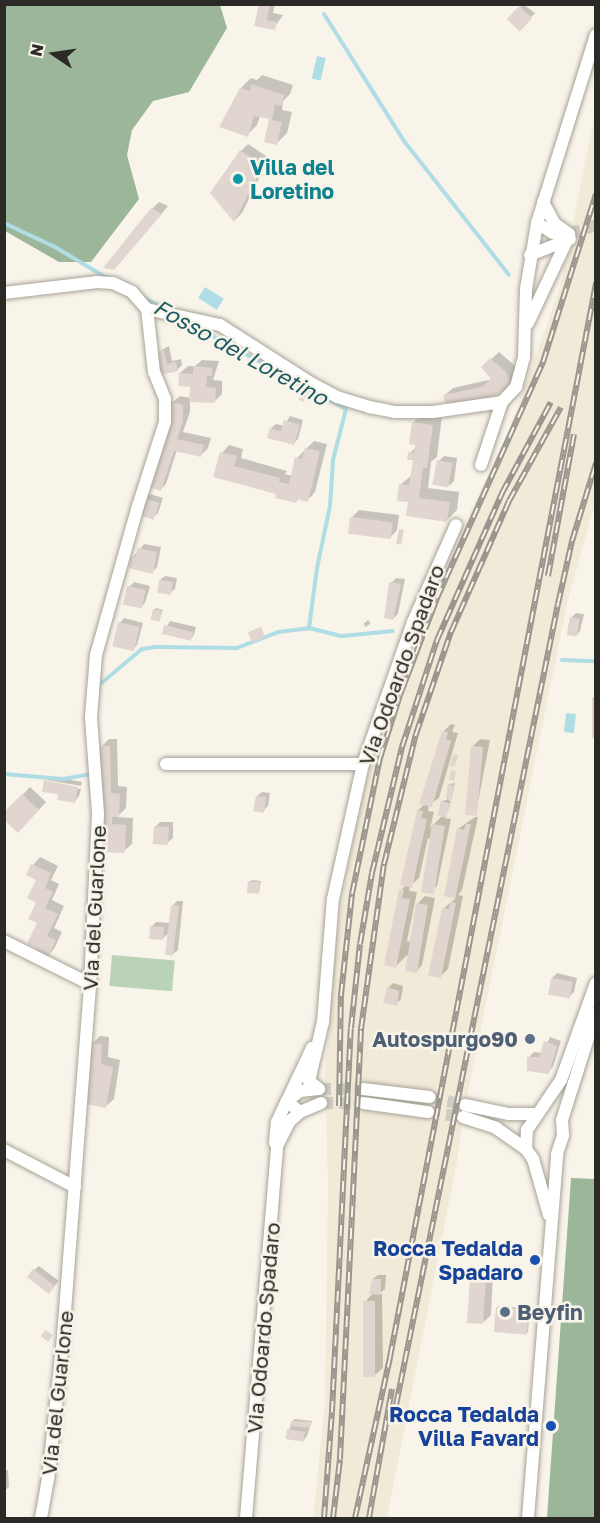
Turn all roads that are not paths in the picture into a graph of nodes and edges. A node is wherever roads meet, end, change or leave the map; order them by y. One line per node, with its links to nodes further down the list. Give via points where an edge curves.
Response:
1 (596, 35): 2 (street)
2 (543, 202): 3 (street); 4 (street, via 554,223)
3 (537, 222): 4 (street); 5 (street)
4 (569, 238): 5 (street); 8 (street)
5 (530, 255): 8 (street)
6 (4, 293): 7 (street, via 113,283 132,292)
7 (147, 309): 9 (street, via 220,325 309,382 337,397 369,407 433,412); 16 (street, Via del Guarlone, via 154,372 165,399 165,422 96,655 90,717 98,813)
8 (525, 330): 9 (street, via 524,357 516,387)
9 (502, 402): 10 (street)
10 (482, 465)
11 (456, 525): 13 (street, Via Odoardo Spadaro, via 413,622)
12 (166, 764): 13 (street)
13 (363, 764): 18 (street, Via Odoardo Spadaro, via 333,899)
14 (4, 941): 16 (street)
15 (596, 983): 26 (street, via 565,1071)
16 (90, 984): 32 (street, Via del Guarlone)
17 (596, 1013): 27 (street)
18 (323, 1022): 21 (street, Via Odoardo Spadaro); 21 (street, Via Odoardo Spadaro, via 309,1081 319,1089 300,1091)
19 (363, 1089): 20 (street)
20 (430, 1097)
21 (287, 1101): 24 (street); 31 (street, Via Odoardo Spadaro, via 277,1122)
22 (321, 1103): 24 (street)
23 (363, 1103): 25 (street)
24 (300, 1112): 31 (street, Via Odoardo Spadaro, via 280,1138)
25 (428, 1112)
26 (539, 1112): 27 (street, via 554,1111); 29 (street, via 527,1130); 29 (street, via 464,1111 496,1128)
27 (562, 1120): 30 (street, via 563,1135)
28 (4, 1150): 32 (street)
29 (530, 1154): 30 (street, via 548,1162); 33 (street)
30 (557, 1154): 33 (street)
31 (276, 1156): 35 (street, Via Odoardo Spadaro)
32 (75, 1187): 34 (street, Via del Guarlone, via 62,1349)
33 (551, 1225): 36 (street)
34 (41, 1518)
35 (246, 1518)
36 (528, 1518)

